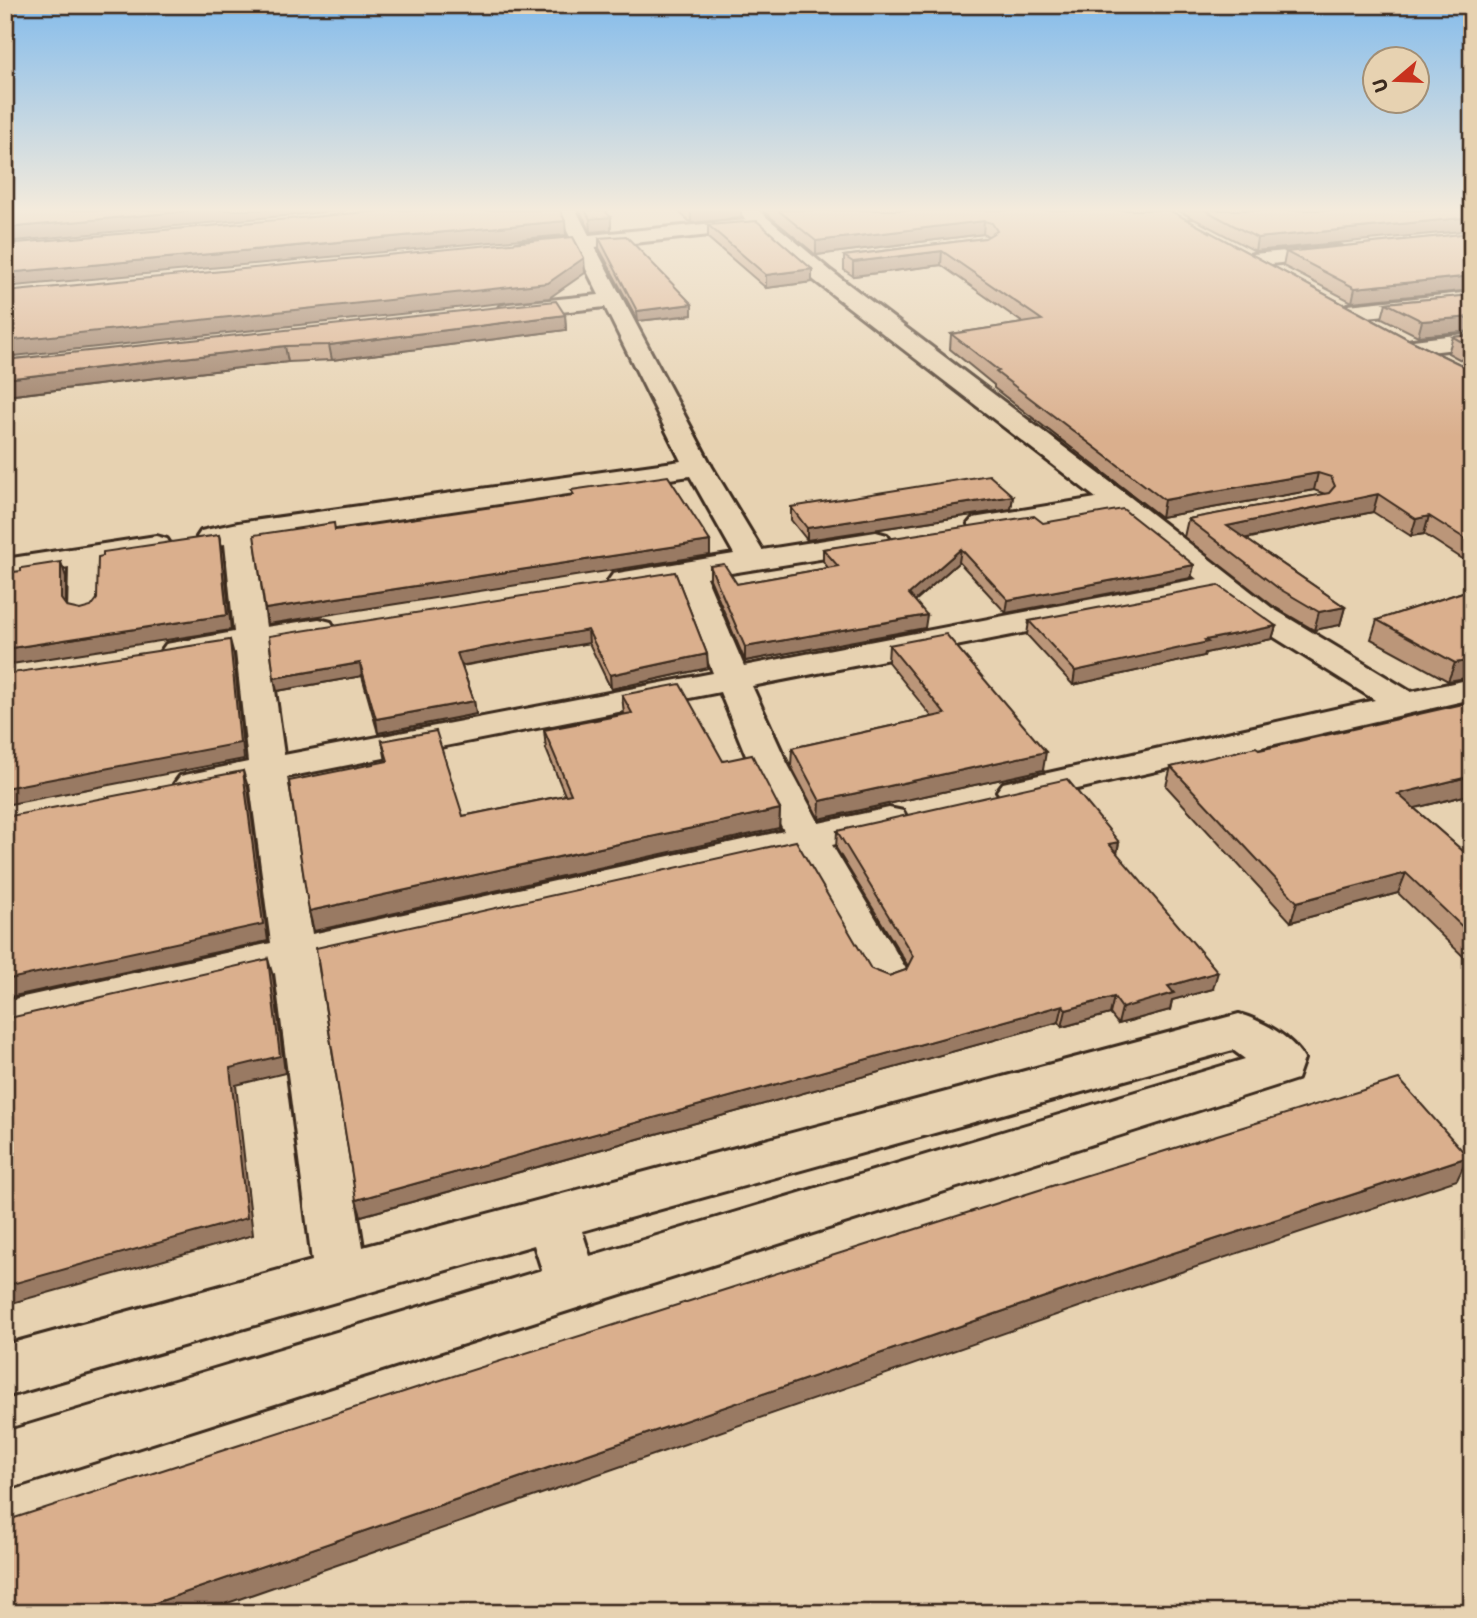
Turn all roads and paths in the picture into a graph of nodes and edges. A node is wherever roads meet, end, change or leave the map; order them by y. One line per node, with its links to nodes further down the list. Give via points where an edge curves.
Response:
1 (605, 286): 5 (street)
2 (838, 286): 12 (street)
3 (1324, 299): 6 (street)
4 (1472, 299): 6 (street)
5 (613, 300): 7 (street); 11 (street)
6 (1348, 312): 9 (street)
7 (489, 313)
8 (1472, 340): 9 (street)
9 (1413, 347): 10 (street)
10 (1448, 365)
11 (698, 467): 16 (street); 19 (street)
12 (1120, 503): 14 (street); 15 (street)
13 (1194, 523): 15 (street)
14 (957, 528)
15 (1154, 530): 22 (street)
16 (238, 533): 18 (street); 26 (street)
17 (902, 537): 19 (street)
18 (85, 556): 20 (street); 24 (street)
19 (753, 560): 21 (street)
20 (5, 568)
21 (688, 571): 23 (street); 28 (street)
22 (1222, 584): 28 (street); 30 (street, via 1293,637)
23 (597, 585)
24 (85, 613)
25 (345, 624): 26 (street)
26 (252, 639): 27 (street); 31 (street)
27 (156, 654)
28 (732, 679): 31 (street); 35 (street, via 768,763)
29 (1472, 689): 30 (street)
30 (1407, 704): 33 (street)
31 (267, 769): 32 (street); 36 (street)
32 (162, 790)
33 (980, 799)
34 (928, 811): 35 (street)
35 (808, 838): 36 (street); 37 (street)
36 (293, 953): 38 (street); 40 (street)
37 (887, 974)
38 (5, 1018)
39 (552, 1218): 40 (street); 41 (street); 41 (street, via 1240,1031 1280,1059 1280,1066)
40 (341, 1277): 42 (street)
41 (573, 1285): 43 (street)
42 (5, 1371)
43 (5, 1461)

